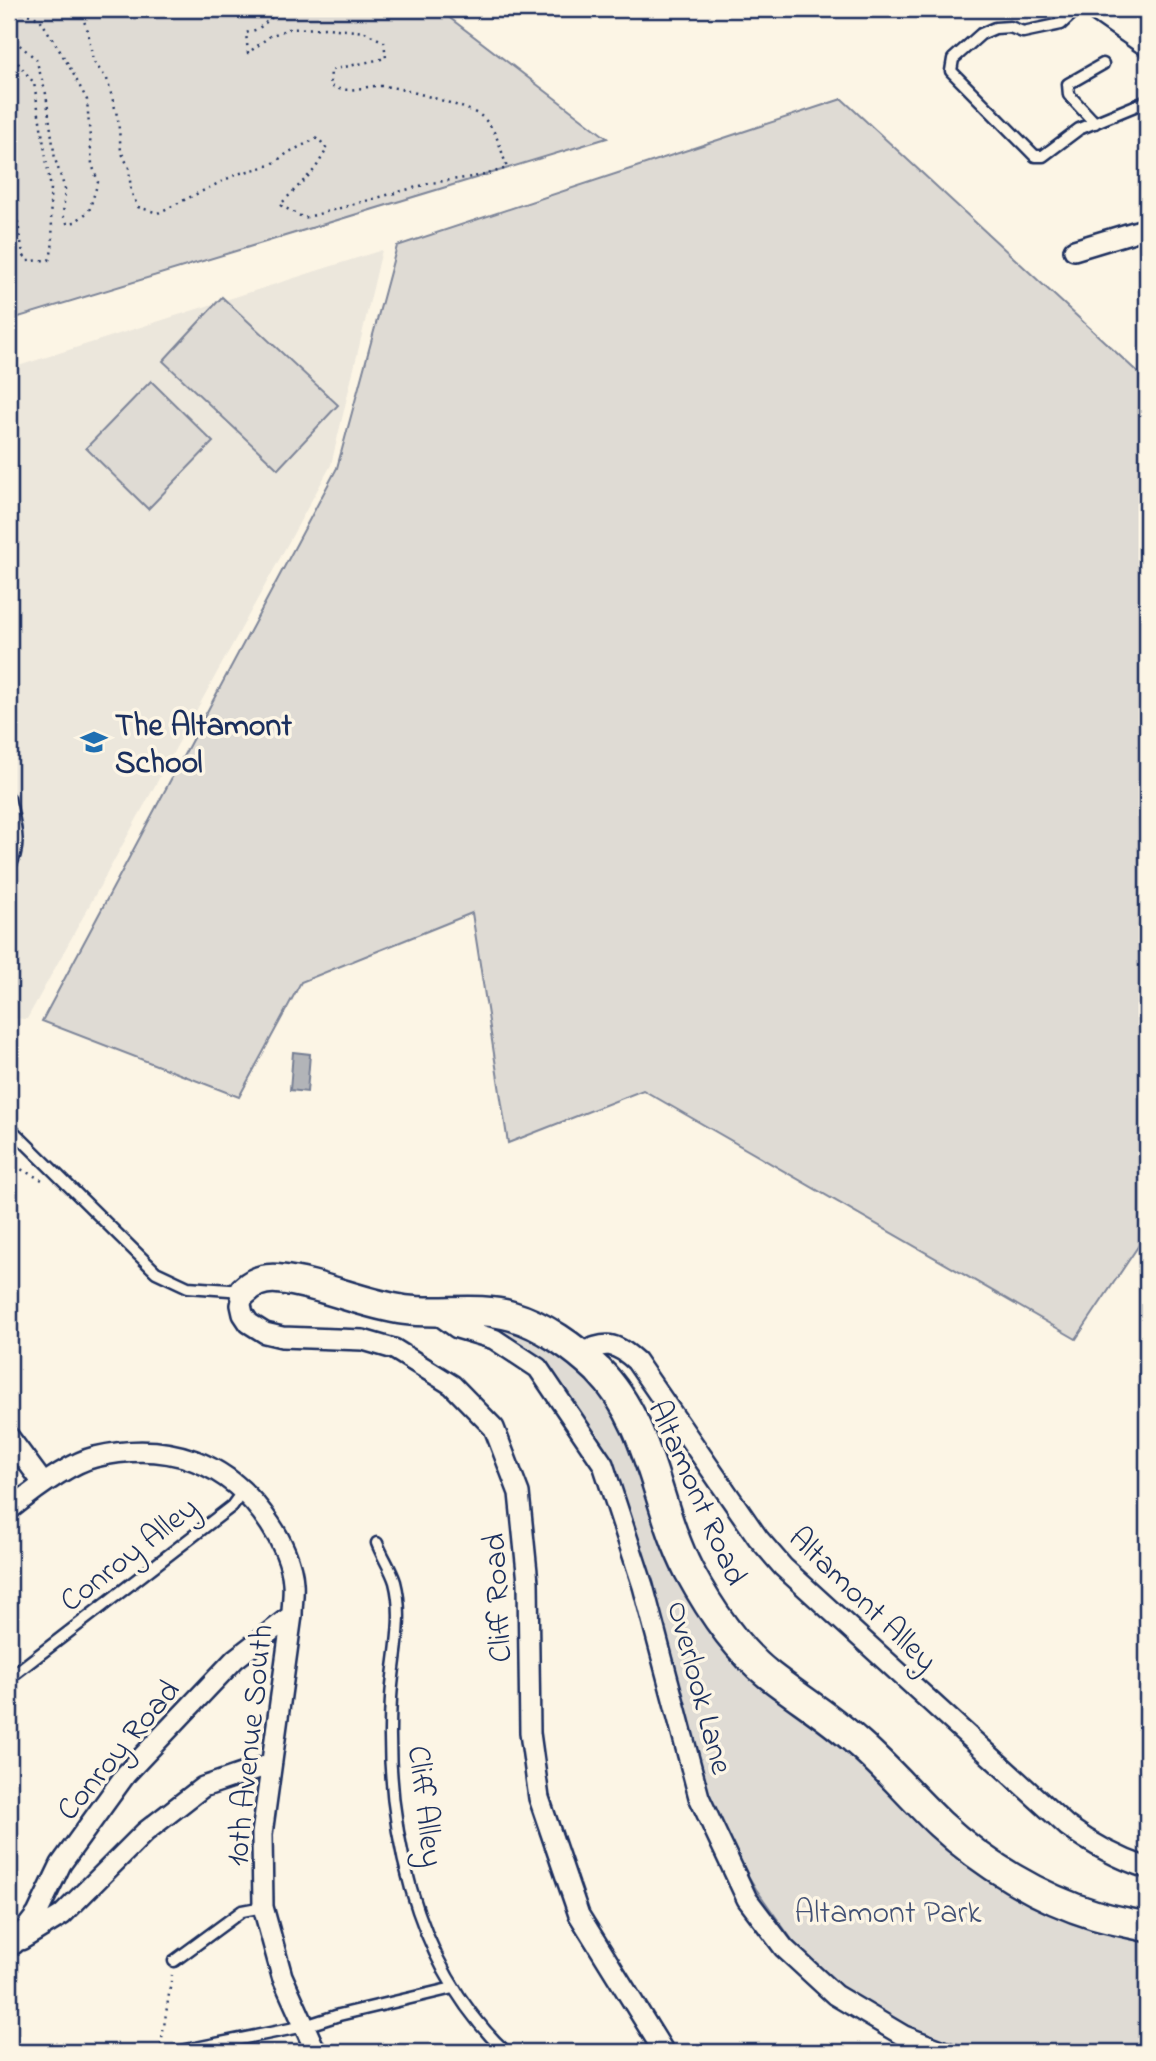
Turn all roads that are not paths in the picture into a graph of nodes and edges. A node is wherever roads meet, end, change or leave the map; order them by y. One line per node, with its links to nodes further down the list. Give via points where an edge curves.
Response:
1 (1077, 9): 6 (lane, via 1061,24 1023,32 995,28 981,34 953,59 951,71 1035,156 1043,156)
2 (1101, 9): 3 (street)
3 (1147, 41)
4 (1103, 64): 6 (lane, via 1068,84 1069,95)
5 (1147, 101): 6 (lane)
6 (1094, 123)
7 (1147, 228): 8 (street)
8 (1074, 250)
9 (9, 798): 10 (lane, via 18,838)
10 (9, 868)
11 (9, 1127): 12 (lane, Altamont Road, via 156,1272 188,1287)
12 (244, 1292): 13 (street, Altamont Road, via 251,1285 276,1279 403,1310); 33 (street, Cliff Road, via 243,1314 249,1324 265,1333 363,1340 394,1349 452,1385 494,1428 519,1493 528,1582 530,1733 540,1798 579,1914)
13 (436, 1313): 14 (street, Altamont Road, via 476,1310 515,1316); 34 (street, Overlook Lane, via 457,1328 494,1339 538,1368 603,1464 643,1586 699,1797 747,1899 784,1948 835,1995 904,2036)
14 (580, 1353): 23 (street, Altamont Alley, via 607,1344 621,1348 636,1361 758,1538 783,1567 1067,1826 1094,1846); 25 (street, Altamont Road, via 601,1373 635,1424 688,1570 728,1633 752,1660 846,1731 941,1825 989,1862 1068,1905)
15 (9, 1437): 16 (street)
16 (43, 1483): 17 (street, 10th Avenue South, via 92,1458 138,1450 189,1458 222,1472); 18 (street, 10th Avenue South)
17 (244, 1491): 20 (street, 10th Avenue South, via 280,1538 293,1581); 21 (lane, Conroy Alley, via 232,1506)
18 (9, 1510)
19 (377, 1543): 28 (lane, Cliff Alley, via 395,1581 399,1624 391,1699 392,1783 401,1850 416,1907)
20 (292, 1615): 22 (street, 10th Avenue South); 26 (street, Conroy Road, via 235,1660 126,1774 61,1864 37,1914)
21 (9, 1678)
22 (271, 1765): 24 (street, 10th Avenue South, via 262,1833); 26 (street, via 203,1787 145,1832 62,1915)
23 (1147, 1868)
24 (263, 1907): 27 (lane, via 242,1910); 29 (street, 10th Avenue South, via 282,1976)
25 (1147, 1927)
26 (11, 1946)
27 (174, 1961)
28 (453, 1988): 29 (lane); 32 (lane, Cliff Alley)
29 (305, 2026): 30 (lane); 31 (street, 10th Avenue South)
30 (176, 2052)
31 (316, 2052)
32 (506, 2052)
33 (664, 2052)
34 (946, 2052)

